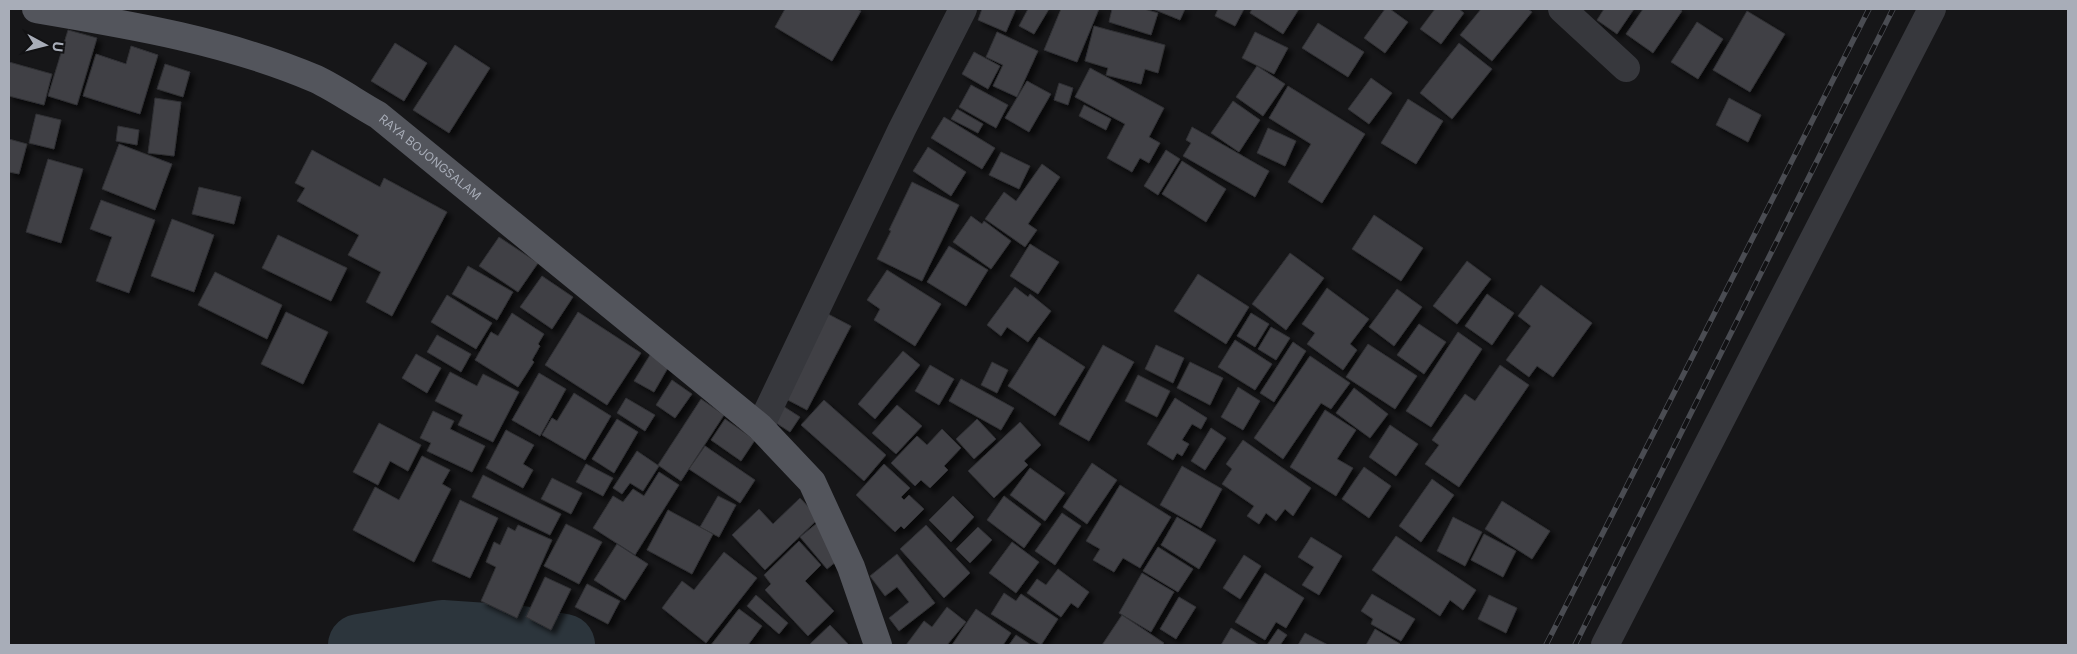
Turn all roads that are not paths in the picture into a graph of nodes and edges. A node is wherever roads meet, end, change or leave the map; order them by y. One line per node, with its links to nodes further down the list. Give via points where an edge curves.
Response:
1 (36, 9): 6 (main road, RAYA BOJONGSALAM, via 164,31 214,44 317,80 378,115)
2 (963, 9): 6 (street, via 902,128)
3 (1562, 9): 5 (street)
4 (1932, 9): 8 (street)
5 (1626, 68)
6 (760, 427): 7 (main road, RAYA BOJONGSALAM, via 812,482 851,567)
7 (878, 645)
8 (1605, 645)

